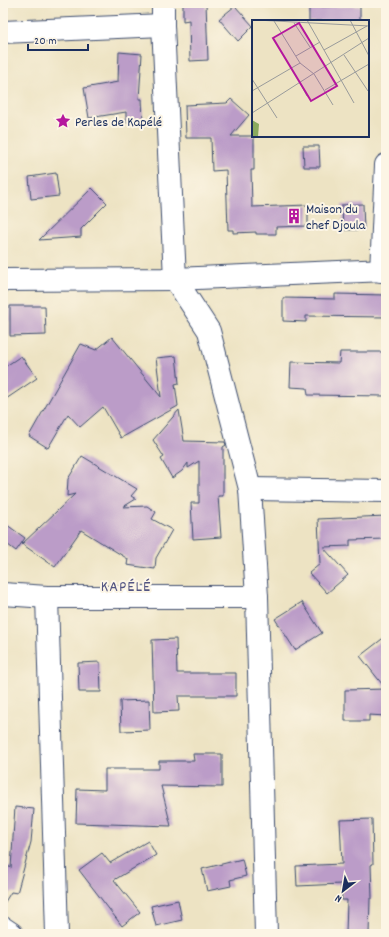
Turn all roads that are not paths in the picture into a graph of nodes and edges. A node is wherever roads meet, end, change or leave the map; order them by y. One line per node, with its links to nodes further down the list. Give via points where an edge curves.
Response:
1 (163, 3): 2 (street)
2 (163, 26): 3 (street); 6 (street)
3 (3, 32)
4 (386, 165): 5 (street)
5 (384, 270): 6 (street)
6 (175, 279): 7 (street); 8 (street, via 209,331)
7 (3, 280)
8 (250, 489): 9 (street); 12 (street)
9 (386, 491)
10 (3, 594): 11 (street)
11 (47, 597): 12 (street); 15 (street)
12 (257, 597): 16 (street)
13 (3, 928): 14 (street)
14 (12, 934)
15 (57, 934)
16 (266, 934)

